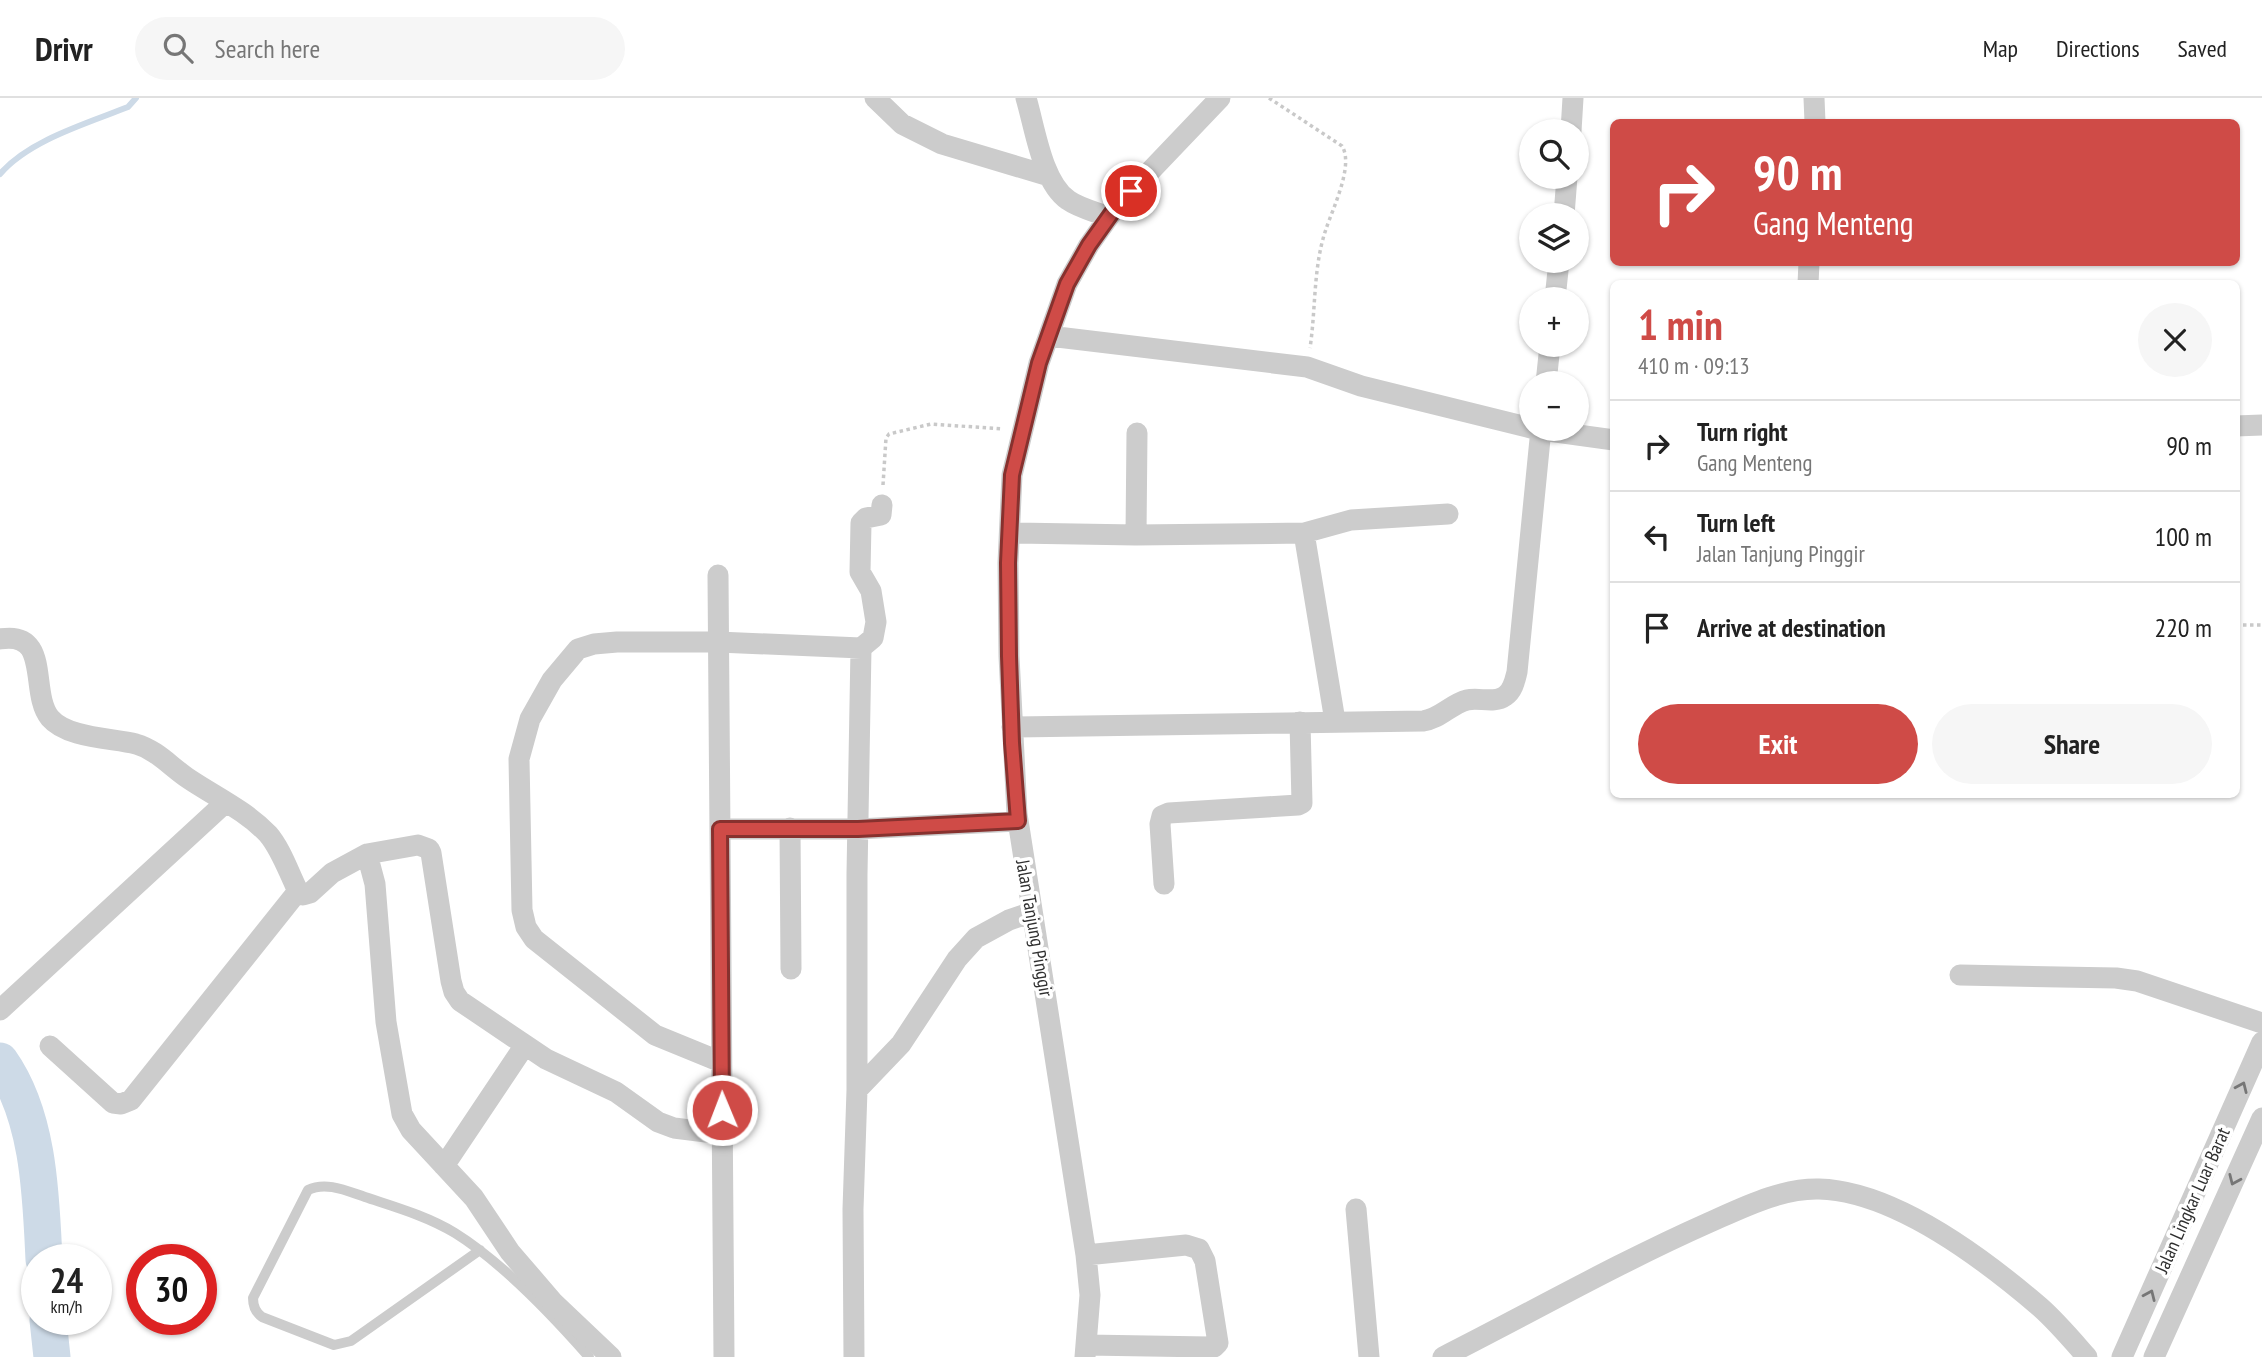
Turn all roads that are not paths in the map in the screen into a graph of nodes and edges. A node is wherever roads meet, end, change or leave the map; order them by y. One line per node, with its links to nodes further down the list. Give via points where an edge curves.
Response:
1 (875, 98): 8 (street, via 902,124 942,144)
2 (1026, 98): 8 (street)
3 (1220, 98): 9 (street, Jalan Tanjung Pinggir)
4 (1573, 98): 6 (street)
5 (1814, 98): 7 (street)
6 (1572, 119)
7 (1815, 119)
8 (1049, 176): 9 (street, via 1069,201)
9 (1109, 217): 10 (street, Jalan Tanjung Pinggir, via 1067,284)
10 (1049, 336): 11 (street, via 1307,367 1361,386); 20 (street, Jalan Tanjung Pinggir, via 1012,475)
11 (1519, 425)
12 (2262, 425): 13 (street)
13 (2240, 426)
14 (1137, 433): 22 (street)
15 (1589, 436): 16 (street)
16 (1610, 439)
17 (1536, 441): 27 (street, via 1513,687 1505,696 1490,701 1469,699 1433,720)
18 (882, 505): 26 (street, via 881,515 862,523 860,572 871,592 876,622 873,638)
19 (1448, 514): 21 (street, via 1351,520)
20 (1010, 533): 22 (street); 29 (street, Jalan Tanjung Pinggir)
21 (1304, 533): 22 (street); 27 (street)
22 (1136, 535)
23 (718, 575): 25 (street)
24 (0, 639): 30 (street, via 11,637 32,649 43,704 58,725 145,747)
25 (718, 642): 26 (street); 33 (street); 46 (street, via 594,643 578,649 552,680 530,719 519,759 522,910 534,939 655,1035)
26 (862, 648): 34 (street)
27 (1335, 721): 28 (street)
28 (1300, 722): 29 (street); 36 (street, via 1302,803 1162,816)
29 (1012, 727): 31 (street, Jalan Tanjung Pinggir)
30 (226, 802): 37 (street, via 270,836); 41 (street)
31 (1018, 821): 34 (street); 38 (street, Jalan Tanjung Pinggir)
32 (790, 828): 33 (street); 34 (street); 39 (street)
33 (720, 829): 46 (street)
34 (858, 829): 47 (street)
35 (367, 854): 37 (street, via 332,873 310,893); 44 (street, via 418,845 429,849 454,992 460,1001); 51 (street, via 375,884 386,1022 402,1114)
36 (1164, 884)
37 (298, 891): 45 (street, via 131,1100 113,1103)
38 (1032, 912): 47 (street, via 976,938 957,958 901,1044); 54 (street, Jalan Tanjung Pinggir)
39 (791, 969)
40 (1960, 975): 42 (street, via 2137,981)
41 (0, 1010)
42 (2262, 1023)
43 (2262, 1042): 63 (street, Jalan Lingkar Luar Barat, one-way to 43)
44 (525, 1045): 49 (street, via 616,1092 658,1122); 51 (street)
45 (50, 1046)
46 (721, 1062): 49 (street)
47 (857, 1090): 59 (street)
48 (2262, 1118): 50 (street, Jalan Lingkar Luar Barat)
49 (722, 1134): 58 (street)
50 (2255, 1148): 64 (street, Jalan Lingkar Luar Barat, one-way to 64)
51 (444, 1166): 57 (street, via 553,1302)
52 (1356, 1209): 60 (street)
53 (480, 1250): 53 (lane, via 344,1344 334,1345 262,1317 253,1305 308,1190 314,1187 337,1188 415,1214); 56 (lane)
54 (1086, 1255): 55 (street, Jalan Tanjung Pinggir, via 1090,1295); 55 (street, via 1186,1245 1199,1249 1205,1261 1218,1343)
55 (1086, 1351)
56 (589, 1357)
57 (611, 1357)
58 (724, 1357)
59 (854, 1357)
60 (1369, 1357)
61 (1443, 1357): 62 (street, via 1653,1247 1749,1205 1818,1189 1884,1205 1944,1234 2041,1308)
62 (2087, 1357)
63 (2122, 1357)
64 (2154, 1357)

